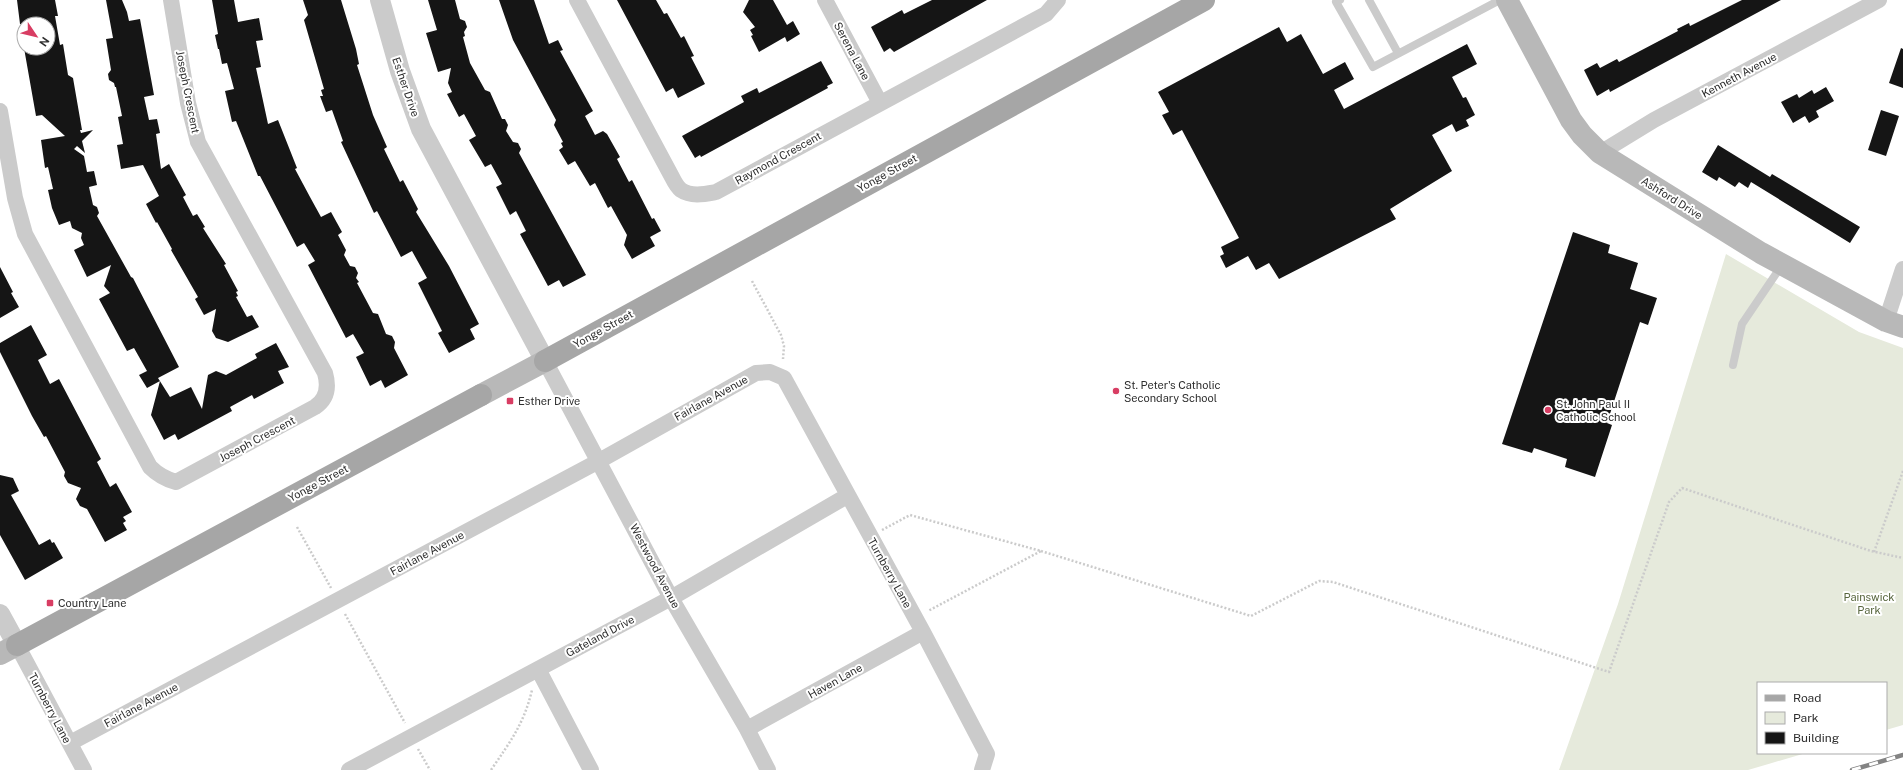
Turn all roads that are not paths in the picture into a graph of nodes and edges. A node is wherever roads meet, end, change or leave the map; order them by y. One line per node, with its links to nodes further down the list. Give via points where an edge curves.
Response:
1 (171, 0): 14 (street, Joseph Crescent, via 188,103 198,142 326,373 327,391 321,403 315,408 176,482 158,475 150,467 25,234 16,205)
2 (380, 0): 19 (street, Esther Drive, via 400,71 421,129)
3 (577, 0): 13 (street, Raymond Crescent, via 672,177 681,190 692,194 716,192)
4 (824, 0): 13 (street, Serena Lane)
5 (1058, 0): 13 (street, Raymond Crescent, via 1046,14)
6 (1204, 0): 19 (main road, Yonge Street)
7 (1340, 0): 12 (lane, via 1336,2 1373,67)
8 (1369, 0): 12 (lane)
9 (1500, 0): 12 (lane)
10 (1506, 0): 15 (main road, Ashford Drive, via 1571,120)
11 (1879, 0): 15 (street, Kenneth Avenue, via 1654,120)
12 (1398, 53)
13 (880, 103)
14 (0, 111)
15 (1600, 153): 16 (main road, Ashford Drive)
16 (1782, 265): 18 (main road, Ashford Drive); 20 (lane, via 1742,324)
17 (1903, 269): 18 (street)
18 (1895, 324)
19 (545, 361): 22 (street, Westwood Avenue); 27 (main road, Yonge Street)
20 (1733, 365)
21 (784, 378): 22 (street, Fairlane Avenue, via 770,372 756,373); 23 (street, Turnberry Lane)
22 (599, 461): 24 (street, Westwood Avenue); 30 (street, Fairlane Avenue)
23 (847, 496): 24 (street, Gateland Drive); 26 (street, Turnberry Lane)
24 (671, 598): 28 (street, Gateland Drive); 29 (street, Westwood Avenue)
25 (0, 614): 27 (street)
26 (923, 632): 29 (street, Haven Lane); 35 (street, Turnberry Lane, via 987,754)
27 (8, 650): 30 (street, Turnberry Lane)
28 (538, 669): 32 (street, Gateland Drive); 33 (street)
29 (747, 729): 34 (street, Westwood Avenue)
30 (70, 743): 31 (street, Turnberry Lane)
31 (84, 770)
32 (349, 770)
33 (591, 770)
34 (768, 770)
35 (982, 770)

